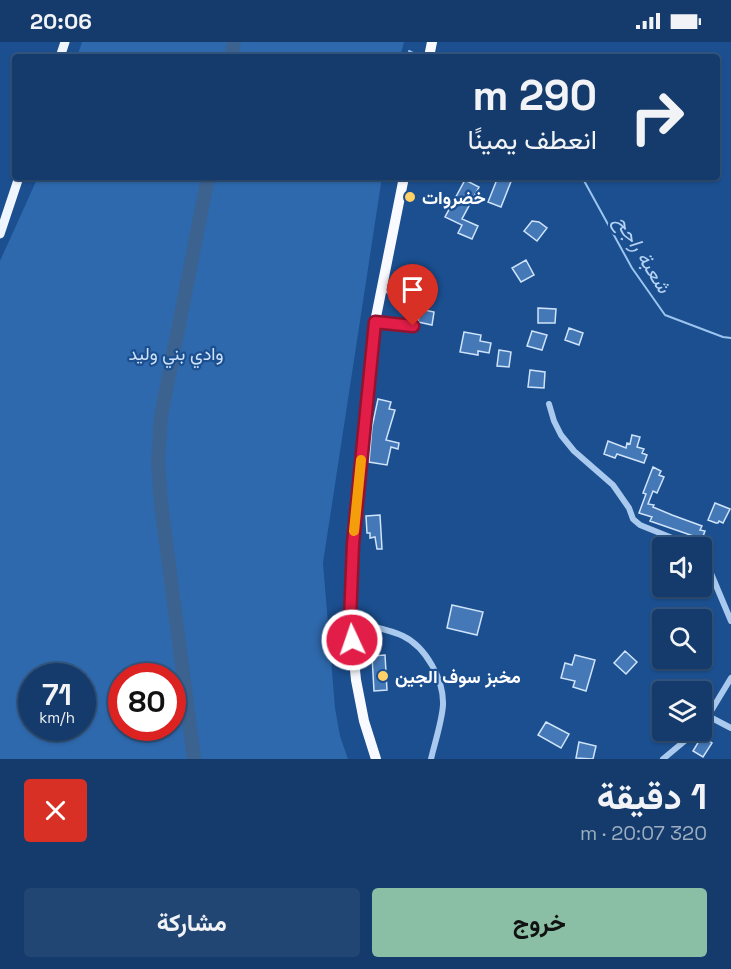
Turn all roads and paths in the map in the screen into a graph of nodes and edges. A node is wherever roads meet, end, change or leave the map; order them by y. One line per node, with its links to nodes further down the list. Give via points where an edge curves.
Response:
1 (19, 180): 3 (main road)
2 (403, 180): 4 (highway)
3 (0, 234)
4 (381, 291): 5 (highway); 5 (lane, via 418,299 413,326)
5 (375, 322): 9 (highway, via 353,544)
6 (549, 404): 7 (street, via 561,435 613,485 633,519)
7 (670, 537)
8 (712, 576): 10 (street)
9 (350, 620): 16 (highway, via 356,680); 17 (street, via 402,636 419,647 428,660 441,688 443,705)
10 (731, 621)
11 (731, 678): 12 (street)
12 (712, 709)
13 (712, 718): 14 (street)
14 (731, 728)
15 (685, 741): 18 (street)
16 (376, 759)
17 (431, 759)
18 (663, 759)

